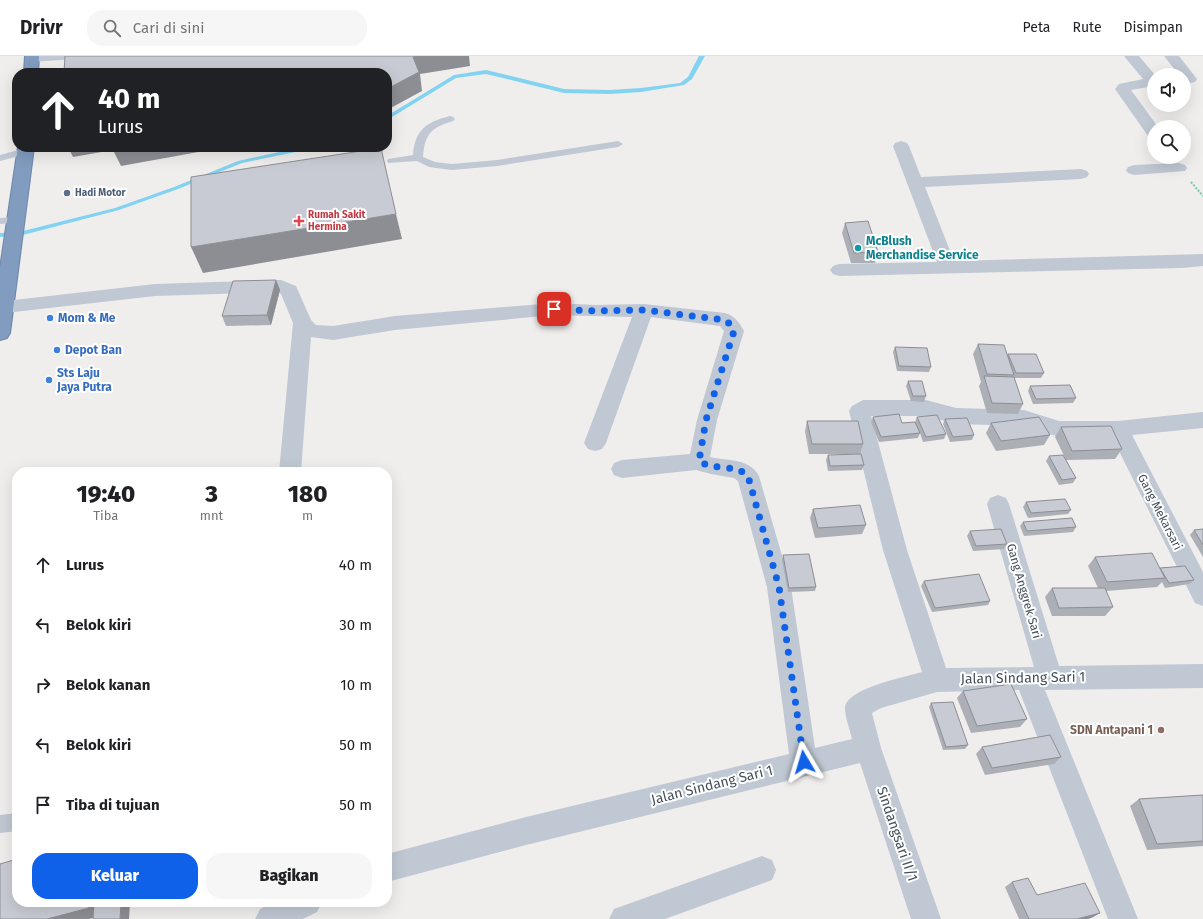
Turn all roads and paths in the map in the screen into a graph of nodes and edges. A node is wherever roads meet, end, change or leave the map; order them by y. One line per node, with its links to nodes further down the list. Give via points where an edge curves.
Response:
1 (76, 56): 4 (lane)
2 (1131, 56): 6 (street)
3 (1171, 56): 5 (street)
4 (31, 63)
5 (1181, 68)
6 (1147, 74)
7 (1147, 80): 9 (street, via 1124,86 1122,89)
8 (450, 119): 15 (lane, via 424,130 419,141)
9 (1147, 123)
10 (618, 144): 15 (lane, via 497,163 452,167 433,165)
11 (901, 146): 20 (street)
12 (17, 152): 14 (lane)
13 (25, 152): 21 (highway)
14 (0, 158)
15 (418, 158): 16 (lane)
16 (392, 161)
17 (1165, 164): 18 (street)
18 (1134, 170)
19 (1080, 174): 20 (street)
20 (916, 182): 24 (street)
21 (11, 221): 22 (highway)
22 (7, 256): 26 (highway)
23 (1203, 260): 24 (street)
24 (948, 268): 25 (street)
25 (838, 270)
26 (5, 307): 28 (street, via 155,290 281,286 289,290); 29 (highway)
27 (644, 310): 28 (street, via 554,309 507,312 395,323 333,333 310,330); 32 (street); 33 (street, via 725,320 734,331 706,420)
28 (303, 323): 34 (street)
29 (0, 333)
30 (1203, 420): 31 (street)
31 (1118, 429): 37 (street, Gang Mekarsari); 40 (street, via 1059,429 1024,418 956,416 926,408 863,408 859,411 895,550)
32 (595, 443)
33 (699, 461): 35 (street); 42 (street, via 705,465 744,471 748,476 779,587)
34 (290, 467)
35 (622, 469)
36 (998, 504): 39 (street, Gang Anggrek Sari)
37 (1203, 596)
38 (1203, 676): 39 (street, Jalan Sindang Sari 1)
39 (1038, 678): 40 (street, Jalan Sindang Sari 1); 51 (street, Gang Anggrek Sari)
40 (937, 680): 41 (street, Jalan Sindang Sari 1, via 877,697 858,708)
41 (868, 748): 42 (street, Jalan Sindang Sari 1); 50 (street, Sindangsari II/1)
42 (804, 762): 45 (street, Jalan Sindang Sari 1)
43 (12, 823): 44 (lane)
44 (0, 824)
45 (392, 867)
46 (762, 870): 49 (street)
47 (296, 907): 48 (street)
48 (270, 919)
49 (624, 919)
50 (926, 919)
51 (1123, 919)

